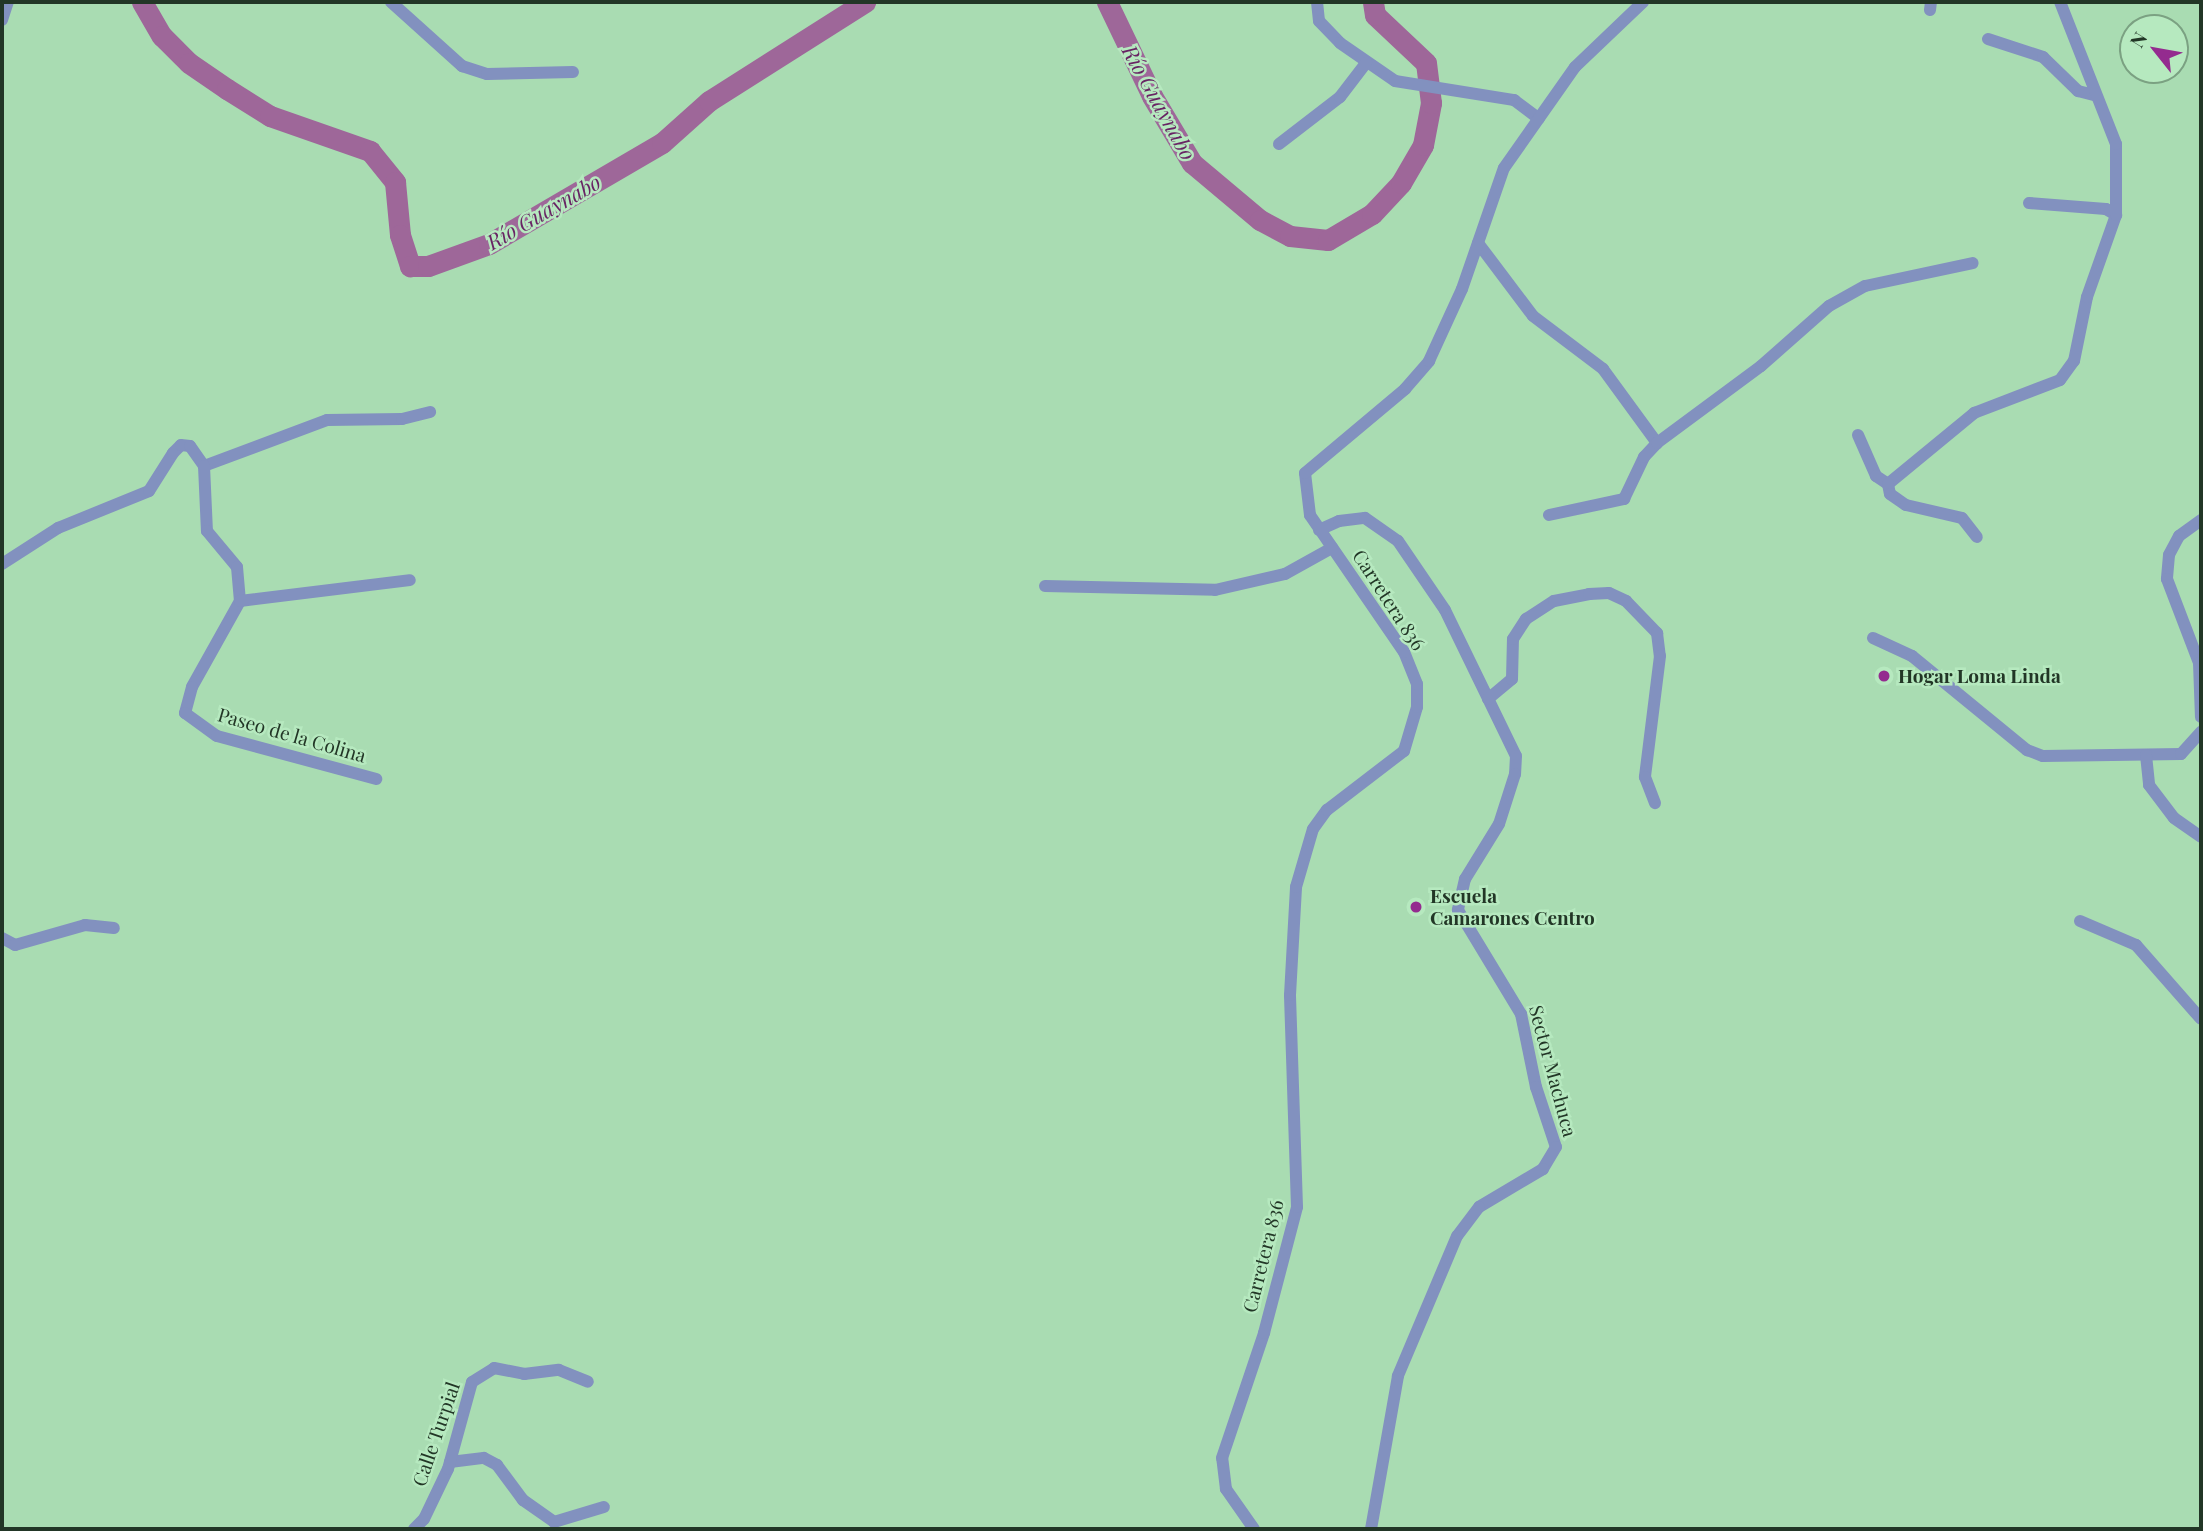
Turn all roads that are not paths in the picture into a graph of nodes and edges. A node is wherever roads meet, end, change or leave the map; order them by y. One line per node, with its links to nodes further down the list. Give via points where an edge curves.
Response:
1 (8, 2): 6 (street)
2 (391, 2): 9 (street, via 461,66 487,74)
3 (1317, 2): 8 (street, via 1319,20)
4 (1643, 2): 11 (street, Carretera 836, via 1575,67)
5 (2060, 2): 10 (street)
6 (2, 20)
7 (1988, 39): 10 (street, via 2043,57 2078,91)
8 (1366, 63): 11 (street, via 1395,81 1518,102); 12 (street, via 1340,97)
9 (573, 72)
10 (2094, 95): 14 (street, via 2116,144)
11 (1539, 119): 15 (street, Carretera 836, via 1504,168)
12 (1279, 144)
13 (2029, 203): 14 (street, via 2106,209)
14 (2116, 215): 21 (street, via 2087,297 2069,371 2060,380 1974,413)
15 (1478, 243): 19 (street, via 1533,316 1603,369); 24 (street, Carretera 836, via 1462,289 1422,370 1305,473 1306,498)
16 (1973, 263): 19 (street, via 1865,286 1829,306 1761,366)
17 (430, 412): 20 (street, via 402,419 327,420)
18 (1858, 435): 21 (street, via 1875,476)
19 (1657, 443): 22 (street, via 1644,457 1624,499)
20 (204, 466): 27 (street, via 190,446 181,445 149,491 58,528); 30 (street, via 207,531 237,567)
21 (1888, 484): 25 (street, via 1890,494 1906,505 1962,518)
22 (1549, 515)
23 (2201, 520): 33 (street, via 2179,536 2169,555 2167,579 2199,663)
24 (1320, 530): 26 (street, Carretera 836); 32 (street, Sector Machuca, via 1365,519 1398,541 1445,610)
25 (1977, 537)
26 (1332, 548): 29 (street, via 1284,574 1215,590); 47 (street, Carretera 836, via 1404,652 1417,684 1417,707 1404,751 1327,810 1313,829 1301,865 1292,924 1290,995 1297,1208 1264,1334 1222,1458 1226,1489)
27 (2, 564)
28 (410, 580): 30 (street)
29 (1045, 586)
30 (240, 601): 36 (street, Paseo de la Colina, via 192,687 185,713 190,720 218,736)
31 (1874, 638): 35 (street, via 1885,640 1932,670 2027,750 2062,757)
32 (1488, 699): 37 (street, via 1512,679 1513,639 1526,620 1554,601 1588,594 1609,593 1626,601 1657,633 1660,656 1645,777); 48 (street, Sector Machuca, via 1516,755 1516,774 1499,824 1465,878 1458,910 1521,1014 1536,1087 1556,1147 1543,1169 1479,1207 1457,1236 1398,1376)
33 (2201, 717)
34 (2201, 732): 35 (street, via 2181,754)
35 (2146, 755): 38 (street, via 2149,785 2174,818)
36 (376, 779)
37 (1655, 803)
38 (2201, 838)
39 (2080, 920): 42 (street, via 2136,946)
40 (114, 928): 41 (street, via 85,925 15,945)
41 (2, 938)
42 (2201, 1019)
43 (588, 1382): 44 (street, Calle Turpial, via 559,1370 524,1374 494,1368 472,1382)
44 (450, 1462): 45 (street, via 484,1458 498,1465 523,1500 554,1522 570,1521); 46 (street, Calle Turpial, via 424,1519)
45 (604, 1507)
46 (414, 1529)
47 (1254, 1529)
48 (1371, 1529)

